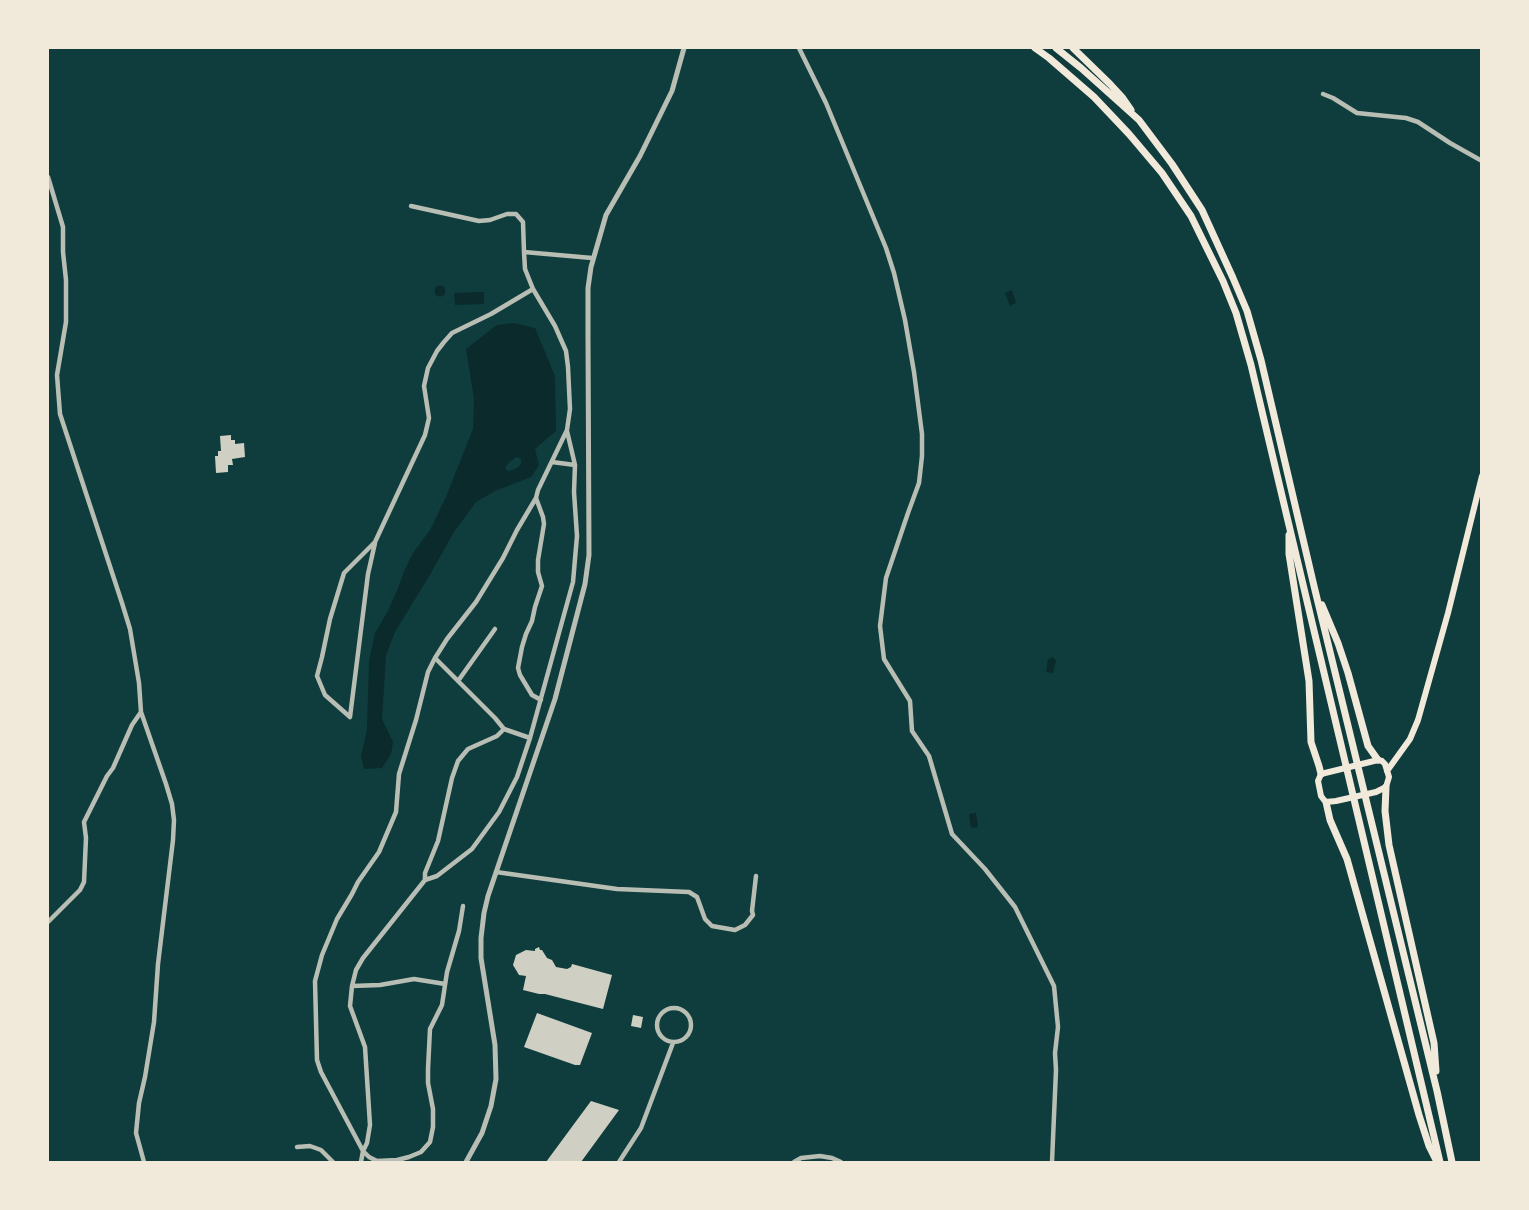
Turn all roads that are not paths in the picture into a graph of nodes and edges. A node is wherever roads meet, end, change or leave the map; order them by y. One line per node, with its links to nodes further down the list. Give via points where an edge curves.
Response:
1 (684, 48): 12 (street, via 672,91 606,215)
2 (799, 48): 52 (street, via 826,103 886,248 903,311 914,372 922,434 920,483 886,578 880,626 884,659 910,702 912,730 929,756 952,834 1015,908 1054,986 1058,1027)
3 (1035, 48): 19 (highway, via 1094,97 1129,134 1162,172 1191,216 1236,313)
4 (1056, 48): 7 (highway)
5 (1073, 48): 7 (highway, via 1122,97)
6 (1323, 94): 8 (street, via 1357,113 1418,122)
7 (1139, 120): 21 (highway, via 1202,210 1247,311 1264,369)
8 (1482, 161)
9 (48, 177): 26 (street, via 63,227 66,280 66,322 57,375 60,414 130,629)
10 (411, 206): 11 (street, via 479,221 516,214 523,222)
11 (524, 252): 12 (street); 13 (street, via 525,270)
12 (592, 258): 34 (street, via 588,288 589,548 585,584 555,699)
13 (533, 289): 14 (street, via 566,351 570,409); 20 (street, via 452,333 437,351 428,368 424,386 429,418 425,435)
14 (567, 430): 15 (street); 16 (street)
15 (552, 462): 16 (street); 18 (street)
16 (575, 465): 25 (street, via 577,536 573,582)
17 (1482, 476): 30 (main road, via 1418,720 1410,739)
18 (536, 498): 23 (street, via 476,602); 25 (street, via 544,524 538,560 542,586 518,668 532,695)
19 (1289, 524): 31 (highway, via 1289,554 1308,681 1311,742); 53 (highway)
20 (376, 542): 20 (street, via 344,573 317,676 325,695 350,717 368,574)
21 (1314, 586): 29 (highway, via 1346,666 1368,746); 42 (highway)
22 (495, 629): 24 (street)
23 (435, 658): 24 (street); 44 (street, via 428,672 399,774 396,812 379,852 337,919 315,981 317,1060)
24 (458, 680): 27 (street)
25 (541, 700): 28 (street)
26 (141, 712): 38 (street, via 84,822 84,882); 45 (street, via 166,784 174,820 154,1022 136,1133)
27 (504, 729): 28 (street); 36 (street, via 497,736 468,749 458,761)
28 (530, 738): 36 (street, via 517,777 499,812 472,849 437,876)
29 (1378, 760): 30 (main road, via 1385,764); 31 (main road)
30 (1387, 771): 32 (main road)
31 (1321, 774): 33 (main road, via 1318,781 1321,796)
32 (1386, 787): 33 (main road); 42 (highway, via 1389,845 1434,1043)
33 (1326, 802): 53 (highway, via 1347,859 1419,1115)
34 (496, 872): 35 (street, via 617,890 689,892 697,897 712,926 735,930 745,925 753,915); 48 (street, via 488,896 481,958 496,1079 482,1133)
35 (756, 876)
36 (425, 880): 40 (street, via 363,958)
37 (463, 906): 39 (street)
38 (48, 922)
39 (445, 984): 40 (street, via 414,979); 44 (street, via 442,1005 430,1029 428,1076 433,1127 430,1142 421,1152 397,1160 377,1160)
40 (352, 986): 44 (street, via 350,1006 365,1047 370,1125 368,1143)
41 (673, 1043): 41 (street, via 687,1037 692,1023 683,1010 676,1008 662,1014 657,1028 666,1041); 49 (street, via 641,1128)
42 (1437, 1091): 54 (highway)
43 (297, 1147): 46 (street, via 310,1146 321,1150)
44 (363, 1151): 47 (street)
45 (144, 1162)
46 (333, 1162)
47 (361, 1162)
48 (466, 1162)
49 (619, 1162)
50 (794, 1162): 51 (street, via 820,1156)
51 (841, 1162)
52 (1052, 1162)
53 (1438, 1162)
54 (1452, 1162)

